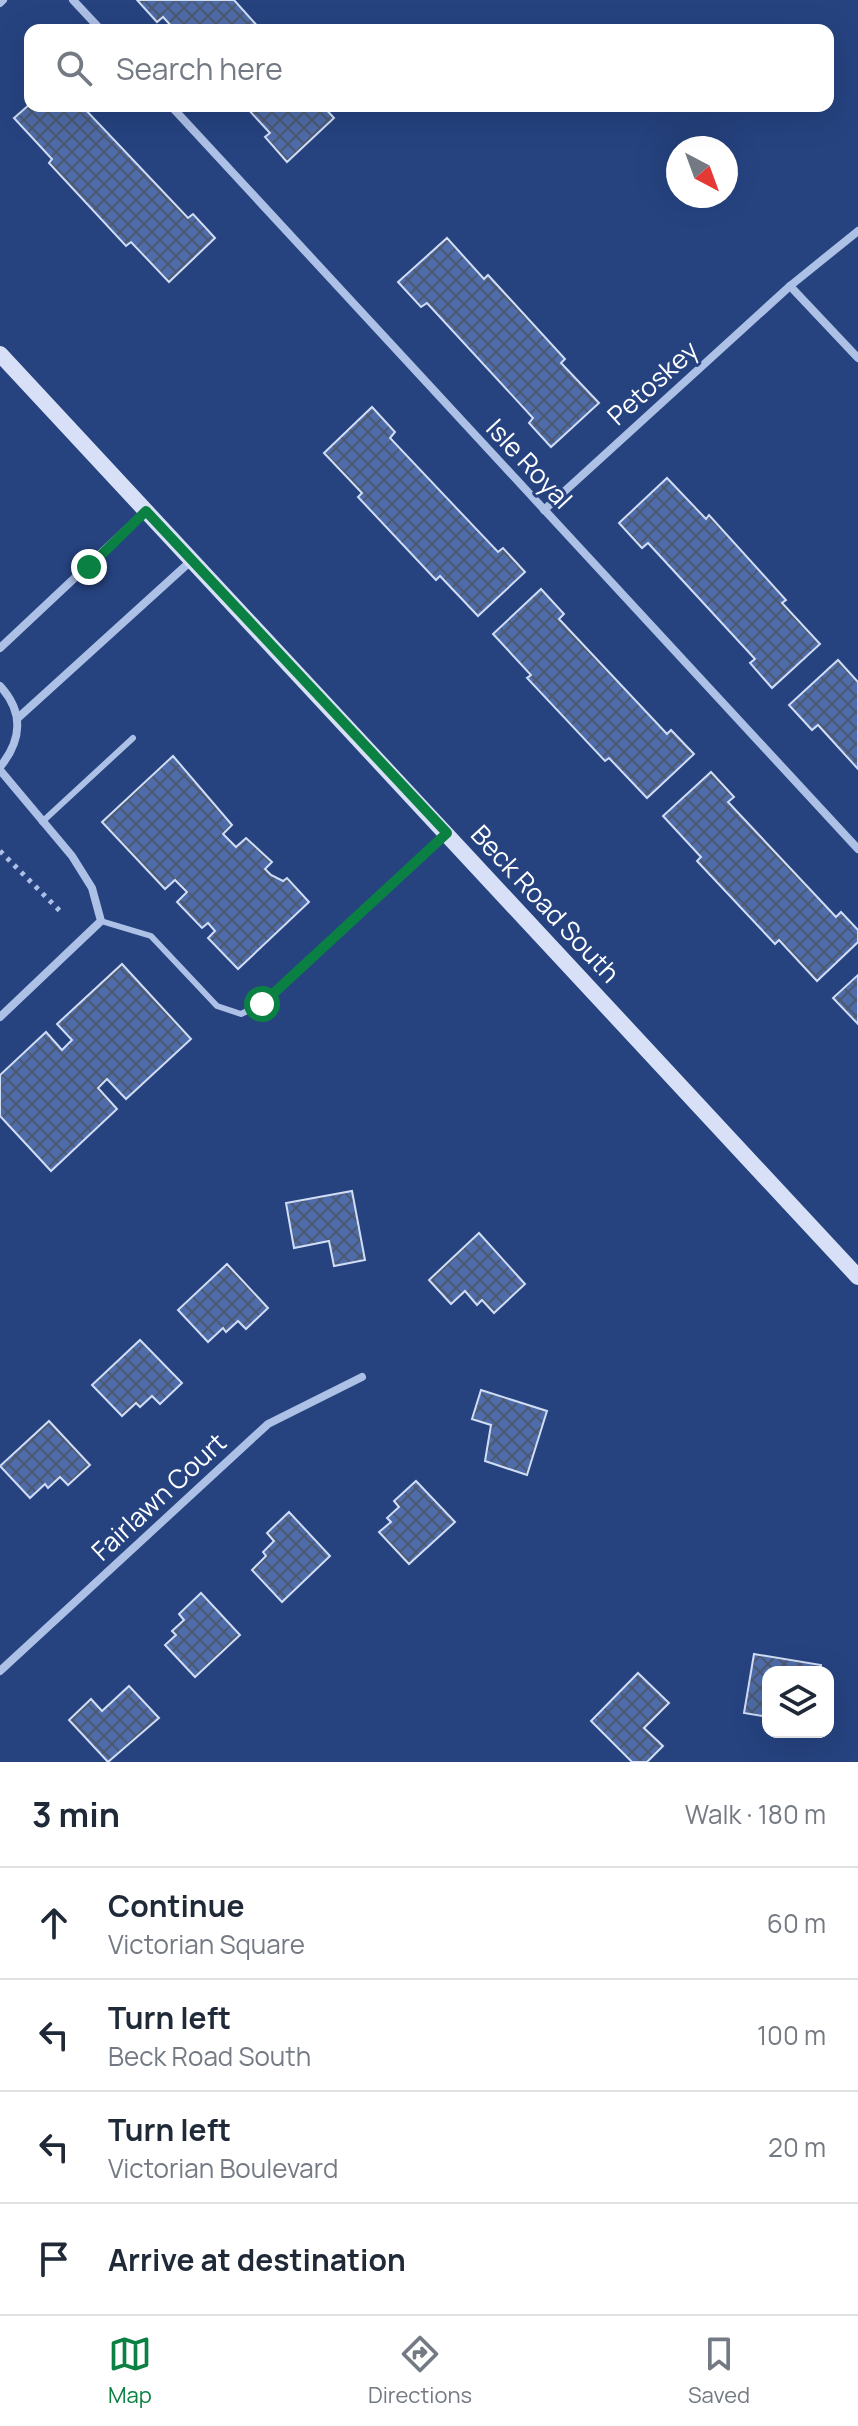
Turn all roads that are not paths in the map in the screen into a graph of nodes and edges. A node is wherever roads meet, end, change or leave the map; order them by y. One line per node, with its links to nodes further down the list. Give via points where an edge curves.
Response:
1 (73, 0): 2 (street)
2 (95, 24)
3 (177, 112): 8 (street, Isle Royal)
4 (858, 231): 5 (street, Petoskey)
5 (790, 286): 7 (street); 8 (street, Petoskey)
6 (0, 354): 9 (main road, Beck Road South)
7 (858, 358)
8 (544, 510): 18 (street, Isle Royal)
9 (146, 511): 10 (main road, Beck Road South); 11 (street)
10 (192, 560): 13 (street); 17 (main road, Beck Road South)
11 (0, 648)
12 (0, 686): 13 (street)
13 (19, 717): 15 (street, via 18,737)
14 (133, 738): 16 (lane)
15 (0, 768): 16 (street)
16 (42, 822): 19 (street, via 92,888)
17 (447, 833): 19 (lane, via 262,1004 241,1014 217,1006 151,936); 21 (main road, Beck Road South)
18 (858, 849)
19 (101, 921): 20 (street)
20 (0, 1017)
21 (858, 1277)
22 (362, 1377): 23 (street, Fairlawn Court, via 268,1424)
23 (0, 1671)

